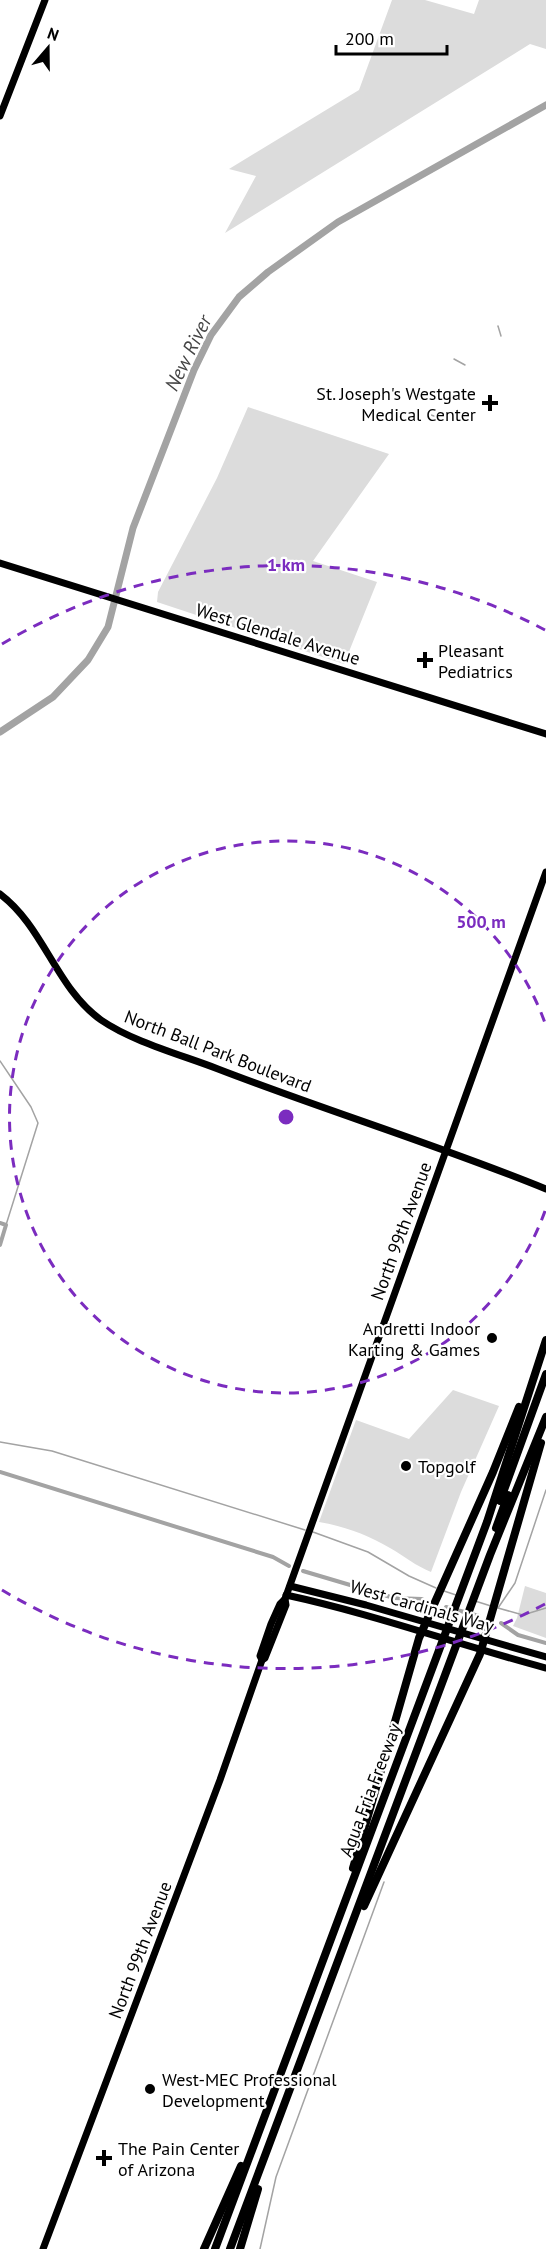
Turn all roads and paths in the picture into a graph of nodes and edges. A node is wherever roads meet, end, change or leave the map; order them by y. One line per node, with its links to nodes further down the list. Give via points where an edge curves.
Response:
1 (45, 0): 2 (main road)
2 (0, 116)
3 (0, 563): 4 (main road, West Glendale Avenue)
4 (546, 734)
5 (546, 872): 7 (main road, North 99th Avenue)
6 (0, 894): 7 (main road, North Ball Park Boulevard, via 23,916 77,998 110,1026 236,1076)
7 (446, 1150): 8 (main road, North Ball Park Boulevard); 17 (main road, North 99th Avenue)
8 (546, 1189)
9 (546, 1340): 10 (highway, Agua Fria Freeway)
10 (541, 1354): 15 (highway, Agua Fria Freeway); 19 (highway)
11 (546, 1374): 15 (highway, via 491,1524)
12 (546, 1386): 16 (highway, via 496,1526)
13 (546, 1417): 16 (highway, Agua Fria Freeway)
14 (546, 1430): 21 (highway)
15 (477, 1551): 25 (highway, Agua Fria Freeway)
16 (490, 1555): 26 (highway, Agua Fria Freeway)
17 (290, 1586): 18 (main road, North 99th Avenue); 19 (main road, West Cardinals Way)
18 (286, 1597): 20 (main road, West Cardinals Way, via 358,1612); 29 (main road, North 99th Avenue)
19 (428, 1618): 20 (highway); 21 (main road, West Cardinals Way)
20 (422, 1632): 22 (main road, West Cardinals Way); 25 (highway)
21 (485, 1639): 22 (highway); 23 (main road, West Cardinals Way)
22 (481, 1650): 24 (main road, West Cardinals Way); 26 (highway)
23 (546, 1657)
24 (546, 1668)
25 (330, 1942): 27 (highway, Agua Fria Freeway)
26 (344, 1947): 28 (highway, Agua Fria Freeway)
27 (267, 2112): 30 (highway); 31 (highway, Agua Fria Freeway)
28 (280, 2117): 32 (highway, Agua Fria Freeway); 33 (highway)
29 (43, 2249)
30 (204, 2249)
31 (215, 2249)
32 (230, 2249)
33 (240, 2249)

